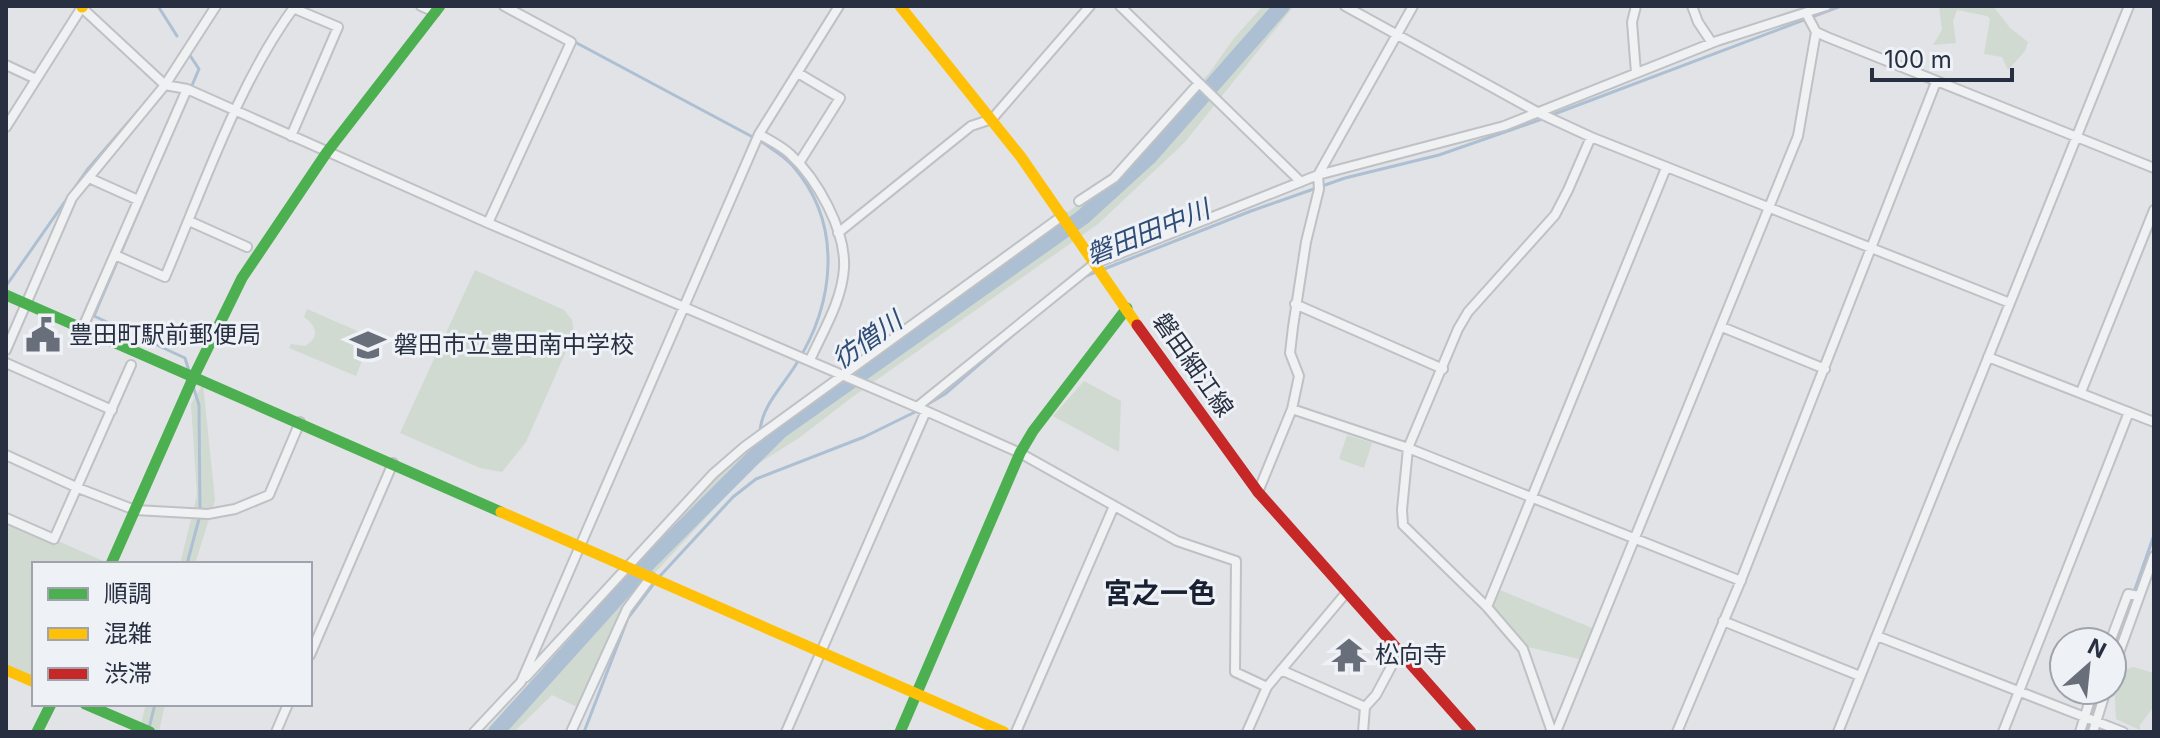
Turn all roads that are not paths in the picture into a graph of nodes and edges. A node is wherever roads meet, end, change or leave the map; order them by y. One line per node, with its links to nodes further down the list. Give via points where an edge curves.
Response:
1 (82, 6): 24 (street); 27 (street)
2 (216, 6): 27 (street)
3 (421, 6): 16 (street)
4 (504, 6): 50 (street, via 571,42)
5 (839, 6): 22 (street)
6 (900, 6): 31 (street, 磐田細江線)
7 (1090, 6): 31 (street)
8 (1120, 6): 26 (street)
9 (1345, 6): 19 (street)
10 (1413, 6): 19 (street)
11 (1636, 6): 23 (street)
12 (1692, 6): 20 (street)
13 (1826, 6): 17 (street)
14 (2129, 6): 36 (street)
15 (294, 7): 29 (street, via 271,38); 34 (street, via 338,27)
16 (437, 9): 37 (street)
17 (1806, 13): 18 (street); 20 (street)
18 (1816, 32): 25 (street); 46 (street, via 1798,136)
19 (1396, 35): 30 (street); 41 (street)
20 (1712, 43): 23 (street)
21 (6, 65): 24 (street)
22 (798, 73): 33 (street); 38 (street, via 840,98)
23 (1636, 73): 30 (street)
24 (36, 79): 32 (street)
25 (1936, 82): 36 (street); 53 (street)
26 (1199, 83): 43 (street); 45 (street, via 1114,178)
27 (165, 85): 28 (street); 42 (street)
28 (187, 89): 29 (street); 44 (street)
29 (236, 112): 34 (street); 49 (street)
30 (1539, 113): 35 (street); 41 (street)
31 (992, 119): 48 (street, 磐田細江線); 51 (street, via 971,126)
32 (6, 127)
33 (759, 134): 38 (street); 60 (street)
34 (291, 136): 37 (street)
35 (1591, 137): 39 (street); 69 (street, via 1555,215 1468,312)
36 (2075, 137): 40 (street); 58 (street)
37 (327, 152): 50 (street); 72 (street, via 242,278)
38 (799, 163): 51 (street, via 817,184)
39 (1666, 168): 46 (street); 87 (street)
40 (2154, 168)
41 (1318, 175): 43 (street); 59 (street)
42 (89, 178): 44 (street); 57 (street, via 72,198)
43 (1301, 182): 55 (street)
44 (138, 200): 54 (street)
45 (1079, 201)
46 (1769, 208): 53 (street); 63 (street)
47 (2154, 210): 73 (street)
48 (1062, 216): 55 (street, 磐田細江線); 71 (street)
49 (189, 221): 52 (street); 54 (street, via 165,277)
50 (488, 223): 60 (street)
51 (838, 233): 66 (street, via 844,267 837,300)
52 (247, 247)
53 (1871, 248): 58 (street); 70 (street)
54 (115, 255): 62 (street)
55 (1094, 264): 61 (street, 磐田細江線); 74 (street)
56 (6, 295): 57 (street)
57 (26, 303): 62 (street); 64 (street)
58 (2010, 303): 65 (street)
59 (1295, 304): 69 (street); 75 (street, via 1290,353 1299,376)
60 (683, 305): 66 (street); 92 (street)
61 (1127, 308): 82 (street); 86 (street, 磐田細江線)
62 (83, 327): 72 (street)
63 (1722, 327): 70 (street); 91 (street)
64 (6, 350)
65 (1988, 357): 73 (street); 105 (street)
66 (810, 360): 71 (street)
67 (6, 363): 76 (street)
68 (131, 365): 76 (street)
69 (1443, 369): 81 (street)
70 (1825, 369): 98 (street)
71 (845, 375): 74 (street); 95 (street, via 713,474)
72 (194, 376): 79 (street); 89 (street)
73 (2081, 392): 78 (street)
74 (917, 407): 77 (street)
75 (1292, 409): 81 (street); 86 (street)
76 (112, 410): 85 (street)
77 (926, 411): 82 (street); 108 (street)
78 (2129, 412): 80 (street); 115 (street)
79 (300, 422): 84 (street); 89 (street, via 269,495 208,514)
80 (2154, 422)
81 (1408, 448): 87 (street); 101 (street, via 1403,525)
82 (1020, 453): 88 (street); 116 (street)
83 (6, 455): 85 (street)
84 (393, 463): 92 (street); 106 (street)
85 (78, 488): 89 (street); 90 (street, via 54,539)
86 (1258, 492): 99 (street, 磐田細江線)
87 (1533, 497): 91 (street); 101 (street)
88 (1114, 506): 114 (street, via 1177,541 1236,561 1235,672); 133 (street)
89 (135, 510): 94 (street)
90 (6, 518)
91 (1634, 539): 98 (street); 137 (street)
92 (581, 544): 95 (street); 113 (street)
93 (2154, 556): 96 (street)
94 (112, 562)
95 (628, 567): 97 (street); 113 (street)
96 (2152, 567): 100 (street)
97 (651, 577): 108 (street); 129 (street, via 627,609)
98 (1741, 581): 102 (street)
99 (1346, 593): 107 (street, 磐田細江線); 110 (street)
100 (2139, 596): 103 (street, via 2128,594); 104 (street)
101 (1487, 607): 137 (street, via 1523,649)
102 (1723, 621): 111 (street); 138 (street)
103 (2116, 626)
104 (2128, 627)
105 (1877, 636): 111 (street); 115 (street)
106 (312, 650)
107 (1399, 652): 122 (street); 136 (street, 磐田細江線)
108 (821, 653): 116 (street); 130 (street)
109 (6, 670): 112 (street)
110 (1281, 670): 114 (street); 122 (street)
111 (1860, 676): 139 (street)
112 (32, 681)
113 (521, 682): 128 (street)
114 (1267, 687): 134 (street)
115 (2019, 692): 123 (street); 140 (street)
116 (917, 693): 131 (street); 132 (street)
117 (50, 706): 126 (street)
118 (89, 706): 125 (street)
119 (287, 706): 127 (street)
120 (2088, 706): 123 (street)
121 (2101, 706): 124 (street)
122 (1365, 707): 135 (street)
123 (2084, 717): 124 (street); 141 (street)
124 (2096, 721): 142 (street); 143 (street)
125 (142, 730)
126 (37, 732)
127 (276, 732)
128 (474, 732)
129 (571, 732)
130 (786, 732)
131 (900, 732)
132 (1004, 732)
133 (1016, 732)
134 (1247, 732)
135 (1363, 732)
136 (1471, 732)
137 (1554, 732)
138 (1677, 732)
139 (1838, 732)
140 (2003, 732)
141 (2080, 732)
142 (2093, 732)
143 (2123, 732)

